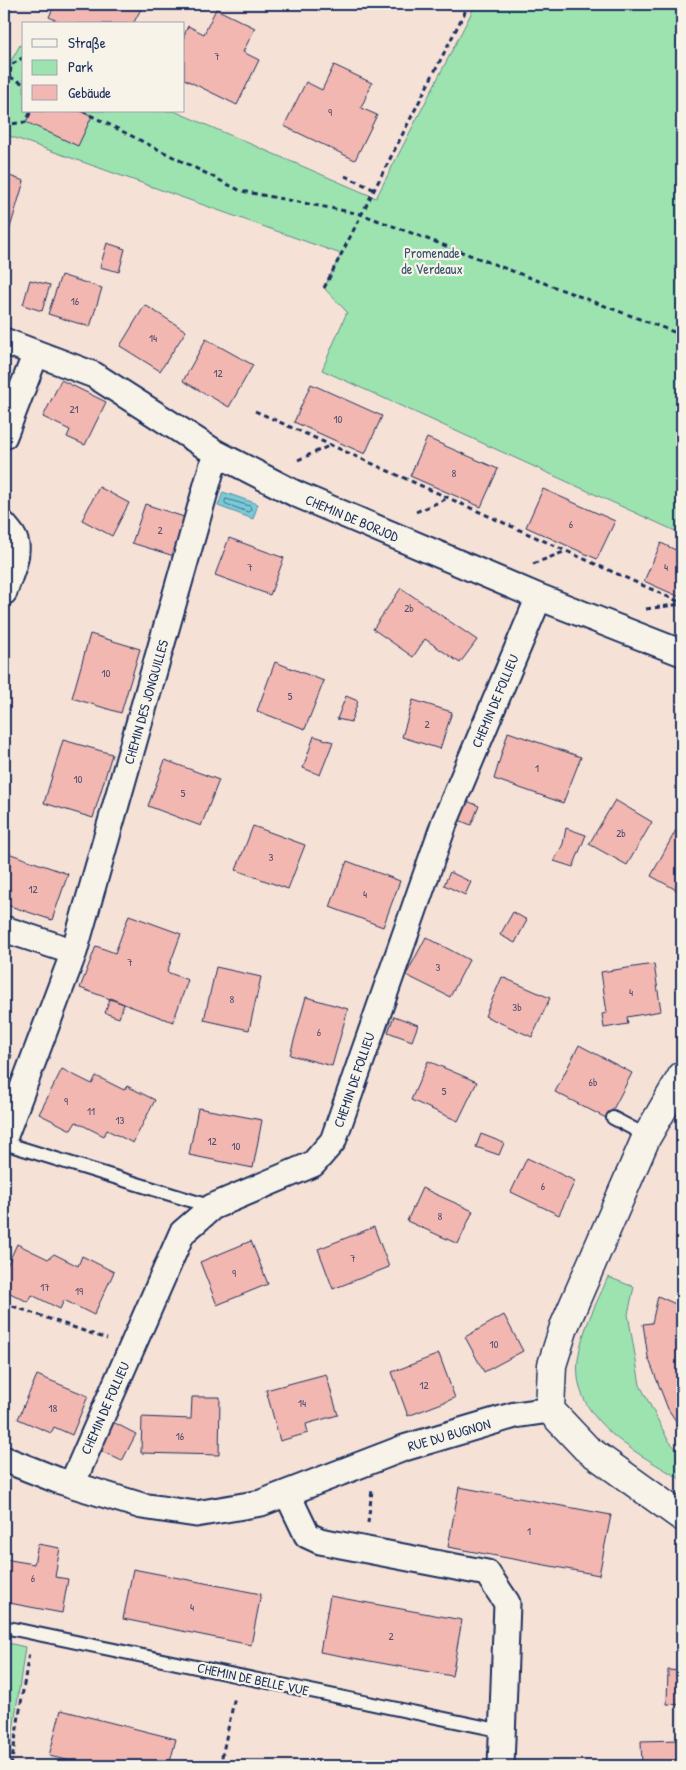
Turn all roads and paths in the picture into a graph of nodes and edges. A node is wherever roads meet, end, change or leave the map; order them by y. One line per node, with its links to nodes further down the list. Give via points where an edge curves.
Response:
1 (469, 4): 8 (path)
2 (22, 58): 3 (path, via 10,65 10,77)
3 (22, 83)
4 (31, 112): 6 (path, via 26,122)
5 (84, 112): 9 (path, via 241,191)
6 (4, 126)
7 (345, 176): 8 (path)
8 (375, 190): 9 (path)
9 (361, 214): 10 (path); 11 (path)
10 (324, 288)
11 (682, 335)
12 (4, 341): 13 (street, CHEMIN DE BORJOD)
13 (36, 353): 15 (street); 17 (street, CHEMIN DE BORJOD, via 94,375)
14 (255, 411): 16 (path)
15 (4, 436)
16 (331, 445): 18 (path); 19 (path)
17 (216, 453): 25 (street, CHEMIN DE BORJOD, via 296,494); 30 (street, CHEMIN DES JONQUILLES)
18 (298, 460)
19 (449, 498): 20 (path); 22 (path)
20 (416, 512)
21 (4, 525): 24 (street, via 16,545)
22 (567, 551): 23 (path); 26 (path)
23 (532, 564)
24 (4, 592)
25 (539, 597): 28 (street, CHEMIN DE BORJOD); 36 (street, CHEMIN DE FOLLIEU, via 445,821 333,1141 313,1164)
26 (682, 604): 27 (path)
27 (640, 610)
28 (682, 653)
29 (4, 929): 30 (street)
30 (74, 952): 34 (street, CHEMIN DES JONQUILLES)
31 (682, 1076): 33 (street)
32 (613, 1118): 33 (lane)
33 (647, 1136): 39 (street, via 564,1327 552,1365)
34 (4, 1138)
35 (4, 1143): 36 (lane)
36 (212, 1207): 38 (street, CHEMIN DE FOLLIEU, via 182,1233)
37 (4, 1303): 38 (path)
38 (132, 1347): 41 (street, CHEMIN DE FOLLIEU)
39 (550, 1410): 43 (street, RUE DU BUGNON, via 515,1415 404,1448); 44 (street, via 586,1448)
40 (4, 1459): 41 (street, RUE DU BUGNON)
41 (72, 1484): 43 (street, RUE DU BUGNON, via 142,1506 196,1514 261,1503)
42 (373, 1486): 45 (path)
43 (287, 1493): 45 (street, via 307,1535 320,1542)
44 (682, 1516)
45 (364, 1550): 49 (street, via 487,1573 507,1603)
46 (4, 1627): 47 (lane, CHEMIN DE BELLE VUE)
47 (33, 1632): 48 (lane, CHEMIN DE BELLE VUE); 50 (path)
48 (240, 1676): 49 (lane, CHEMIN DE BELLE VUE); 51 (path)
49 (503, 1731): 52 (street)
50 (11, 1766)
51 (220, 1766)
52 (501, 1766)

